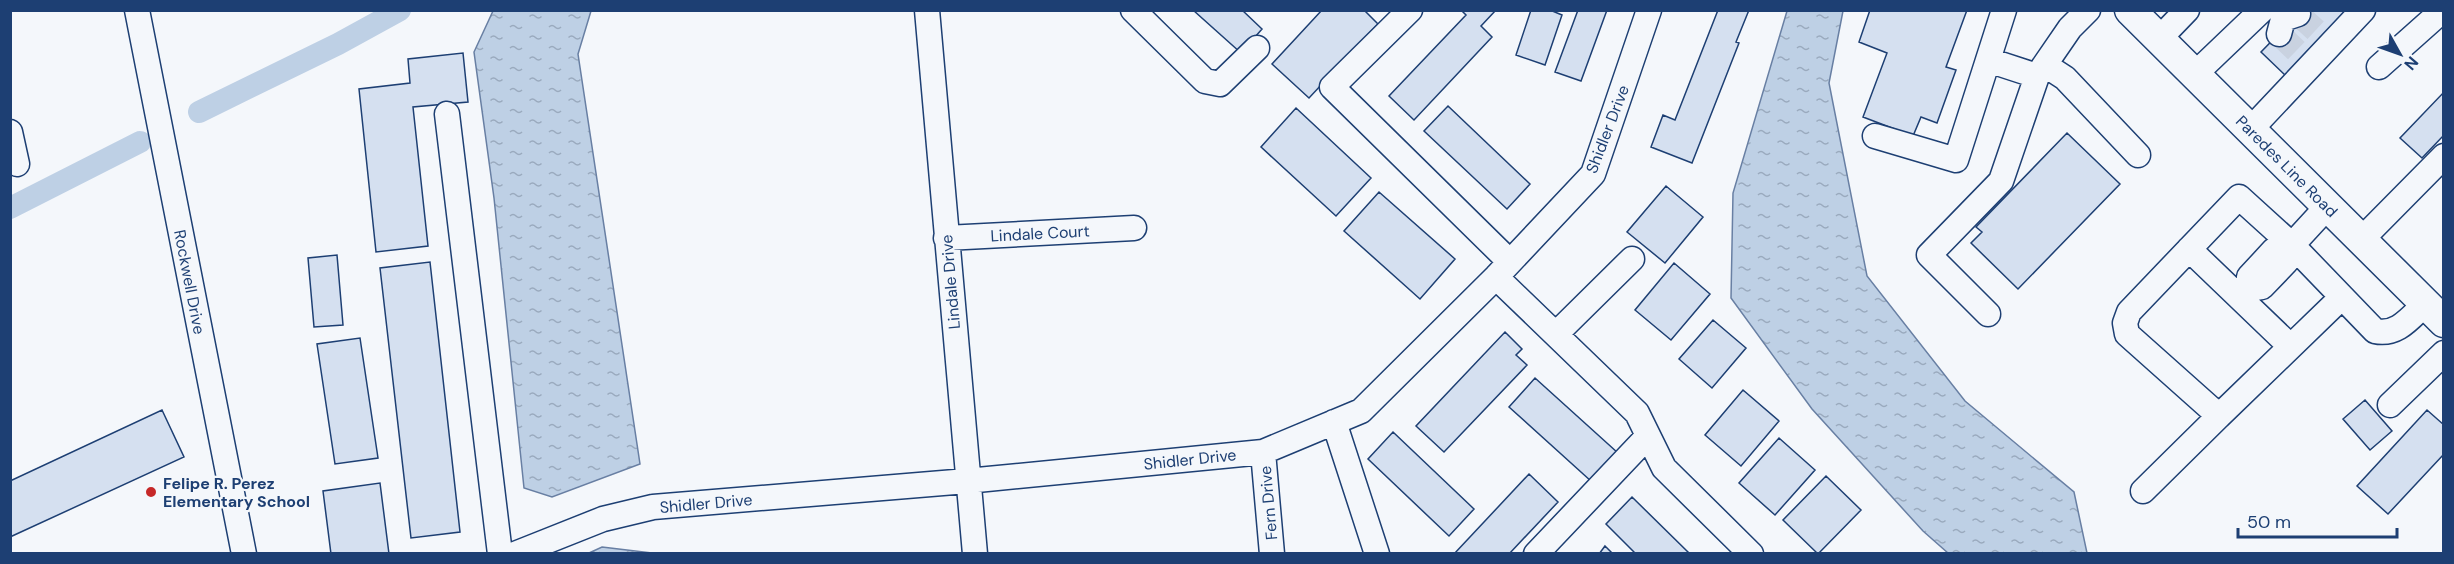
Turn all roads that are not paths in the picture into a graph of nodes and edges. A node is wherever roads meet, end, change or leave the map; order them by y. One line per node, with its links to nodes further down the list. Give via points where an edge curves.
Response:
1 (137, 10): 48 (street, Rockwell Drive)
2 (927, 10): 28 (street, Lindale Drive)
3 (1133, 10): 14 (street, via 1205,81 1220,84)
4 (1410, 10): 33 (street, via 1332,87)
5 (1649, 10): 33 (street, Shidler Drive, via 1593,174)
6 (2004, 10): 15 (street)
7 (2088, 10): 17 (street, via 2070,28)
8 (2130, 10): 13 (main road, Paredes Line Road)
9 (2187, 10): 13 (street)
10 (2363, 10): 20 (street, via 2316,51)
11 (2443, 10): 16 (street)
12 (2280, 16): 18 (street)
13 (2159, 39): 18 (main road, Paredes Line Road)
14 (1257, 48)
15 (1988, 60): 17 (street); 22 (street, via 1956,160)
16 (2379, 67)
17 (2041, 70): 23 (street, via 2065,78); 37 (street, via 2001,181 1929,255)
18 (2195, 74): 20 (main road, Paredes Line Road)
19 (447, 114): 49 (street)
20 (2250, 130): 26 (main road, Paredes Line Road)
21 (10, 132): 25 (street)
22 (1875, 136)
23 (2138, 154)
24 (2444, 156): 29 (street)
25 (17, 164)
26 (2327, 207): 29 (main road, Paredes Line Road); 31 (street)
27 (1134, 228): 28 (street, Lindale Court)
28 (946, 238): 46 (street, Lindale Drive)
29 (2361, 240): 36 (main road, Paredes Line Road)
30 (2189, 249): 31 (street, via 2239,197); 34 (street); 42 (street, via 2129,312 2124,323 2127,334)
31 (2288, 249): 34 (street, via 2286,262 2262,287); 35 (street)
32 (1632, 259): 38 (street)
33 (1503, 270): 38 (street); 43 (street, Shidler Drive, via 1361,411)
34 (2244, 293): 39 (street)
35 (2342, 297): 36 (street, via 2375,331 2386,334); 39 (street)
36 (2434, 313)
37 (1988, 314)
38 (1556, 334): 44 (street, via 1637,413)
39 (2290, 346): 42 (street)
40 (2444, 353): 41 (street)
41 (2390, 405)
42 (2219, 416): 47 (street)
43 (1334, 422): 45 (street, Shidler Drive); 53 (street)
44 (1648, 436): 54 (street); 55 (street, via 1664,468)
45 (1263, 452): 46 (street, Shidler Drive); 52 (street, Fern Drive)
46 (967, 481): 50 (street, Shidler Drive, via 653,507 603,519); 51 (street, Lindale Drive)
47 (2143, 491)
48 (244, 554)
49 (500, 554)
50 (515, 554)
51 (975, 554)
52 (1272, 554)
53 (1377, 554)
54 (1536, 554)
55 (1751, 554)

